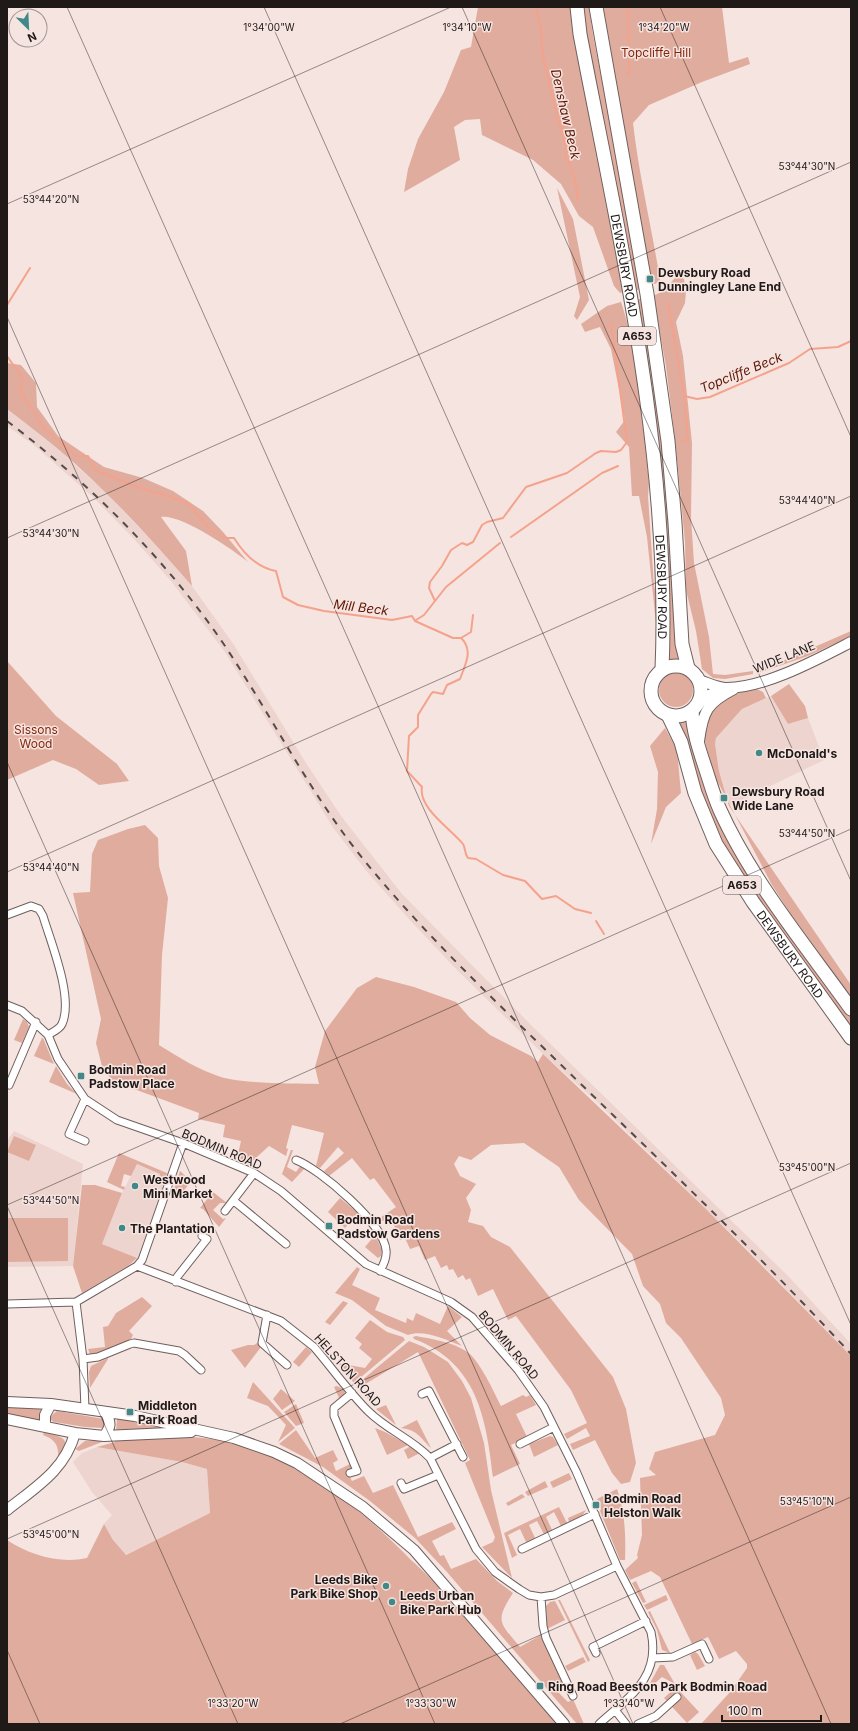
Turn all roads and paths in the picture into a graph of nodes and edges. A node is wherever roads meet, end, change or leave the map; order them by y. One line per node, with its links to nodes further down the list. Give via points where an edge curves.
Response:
1 (577, 7): 3 (highway, DEWSBURY ROAD / A653, via 580,34)
2 (596, 7): 3 (highway, DEWSBURY ROAD / A653)
3 (639, 295): 5 (highway, DEWSBURY ROAD / A653, via 668,441 682,644); 6 (highway, DEWSBURY ROAD / A653, via 643,368 656,489 662,589)
4 (851, 642): 8 (street, WIDE LANE, via 813,662)
5 (688, 668): 6 (highway, via 675,665); 7 (highway, DEWSBURY ROAD / A653)
6 (662, 670): 11 (highway, DEWSBURY ROAD / A653, via 654,678 651,694 655,704)
7 (699, 680): 9 (street, WIDE LANE); 10 (highway, DEWSBURY ROAD / A653, via 702,693)
8 (738, 687): 9 (street, WIDE LANE); 12 (street, via 715,700 707,710 702,718)
9 (724, 688): 10 (street, WIDE LANE, via 709,695)
10 (694, 709): 11 (highway, via 680,716); 12 (highway, DEWSBURY ROAD / A653)
11 (668, 715): 18 (highway, DEWSBURY ROAD / A653, via 681,742 695,793 716,844 753,902)
12 (698, 745): 15 (highway, DEWSBURY ROAD / A653, via 720,810 737,844 776,905)
13 (7, 915): 17 (street, via 30,906 39,909 43,916 65,990 67,1009 62,1026)
14 (7, 1005): 16 (street, BODMIN ROAD, via 22,1011)
15 (851, 1009)
16 (36, 1022): 17 (street, BODMIN ROAD); 19 (street)
17 (48, 1035): 20 (street, BODMIN ROAD, via 58,1059)
18 (851, 1038)
19 (9, 1085)
20 (85, 1099): 21 (street, via 69,1134); 22 (street, BODMIN ROAD, via 118,1120)
21 (85, 1141)
22 (183, 1143): 24 (street, BODMIN ROAD); 29 (street, via 142,1260)
23 (296, 1160): 30 (street, via 319,1173 372,1221 386,1250)
24 (254, 1173): 25 (street); 30 (street, BODMIN ROAD, via 281,1191 361,1259)
25 (234, 1201): 26 (street); 28 (street)
26 (225, 1211)
27 (202, 1236): 31 (street, via 207,1239)
28 (286, 1244)
29 (137, 1266): 31 (street, HELSTON ROAD); 32 (street)
30 (380, 1271): 46 (street, BODMIN ROAD, via 451,1302 472,1317 526,1381)
31 (176, 1282): 34 (street, HELSTON ROAD)
32 (76, 1302): 33 (street); 35 (street)
33 (7, 1304)
34 (268, 1315): 36 (street, via 262,1344); 38 (street, HELSTON ROAD, via 291,1328 314,1347)
35 (83, 1359): 37 (street, via 98,1357 134,1344 179,1351); 42 (street)
36 (287, 1365)
37 (201, 1370)
38 (352, 1393): 53 (street, HELSTON ROAD, via 385,1425 420,1448); 54 (street, via 334,1408 334,1416 357,1471)
39 (422, 1394): 50 (street, via 430,1391)
40 (7, 1402): 41 (street)
41 (51, 1404): 42 (street); 45 (street, via 45,1415)
42 (85, 1409): 43 (street)
43 (106, 1413): 47 (street, via 135,1416); 49 (street, via 110,1422)
44 (7, 1419): 45 (street)
45 (45, 1426): 48 (street)
46 (554, 1427): 51 (street); 58 (street, BODMIN ROAD)
47 (203, 1432): 49 (street); 69 (street, via 234,1438 297,1463 327,1481 373,1515 414,1550)
48 (75, 1433): 49 (street); 57 (street, via 71,1449 64,1460)
49 (104, 1436)
50 (457, 1444): 52 (street); 53 (street)
51 (520, 1444)
52 (463, 1457)
53 (430, 1458): 55 (street, HELSTON ROAD)
54 (350, 1473)
55 (438, 1475): 56 (street, via 404,1489); 61 (street, HELSTON ROAD, via 470,1540 484,1560 510,1584 530,1595)
56 (401, 1483)
57 (7, 1510)
58 (595, 1514): 59 (street); 60 (street, BODMIN ROAD)
59 (522, 1549)
60 (617, 1566): 61 (street, via 563,1592); 62 (street, BODMIN ROAD)
61 (541, 1597): 66 (street, via 546,1638)
62 (646, 1621): 63 (street, via 593,1647); 64 (street, BODMIN ROAD, via 654,1644)
63 (596, 1654)
64 (653, 1658): 65 (street, via 672,1657 702,1644); 68 (street, BODMIN ROAD, via 642,1684)
65 (709, 1659)
66 (573, 1696)
67 (677, 1697): 72 (street, via 656,1716)
68 (615, 1710): 70 (street, BODMIN ROAD); 71 (street)
69 (564, 1724)
70 (599, 1724)
71 (626, 1724)
72 (638, 1724)

